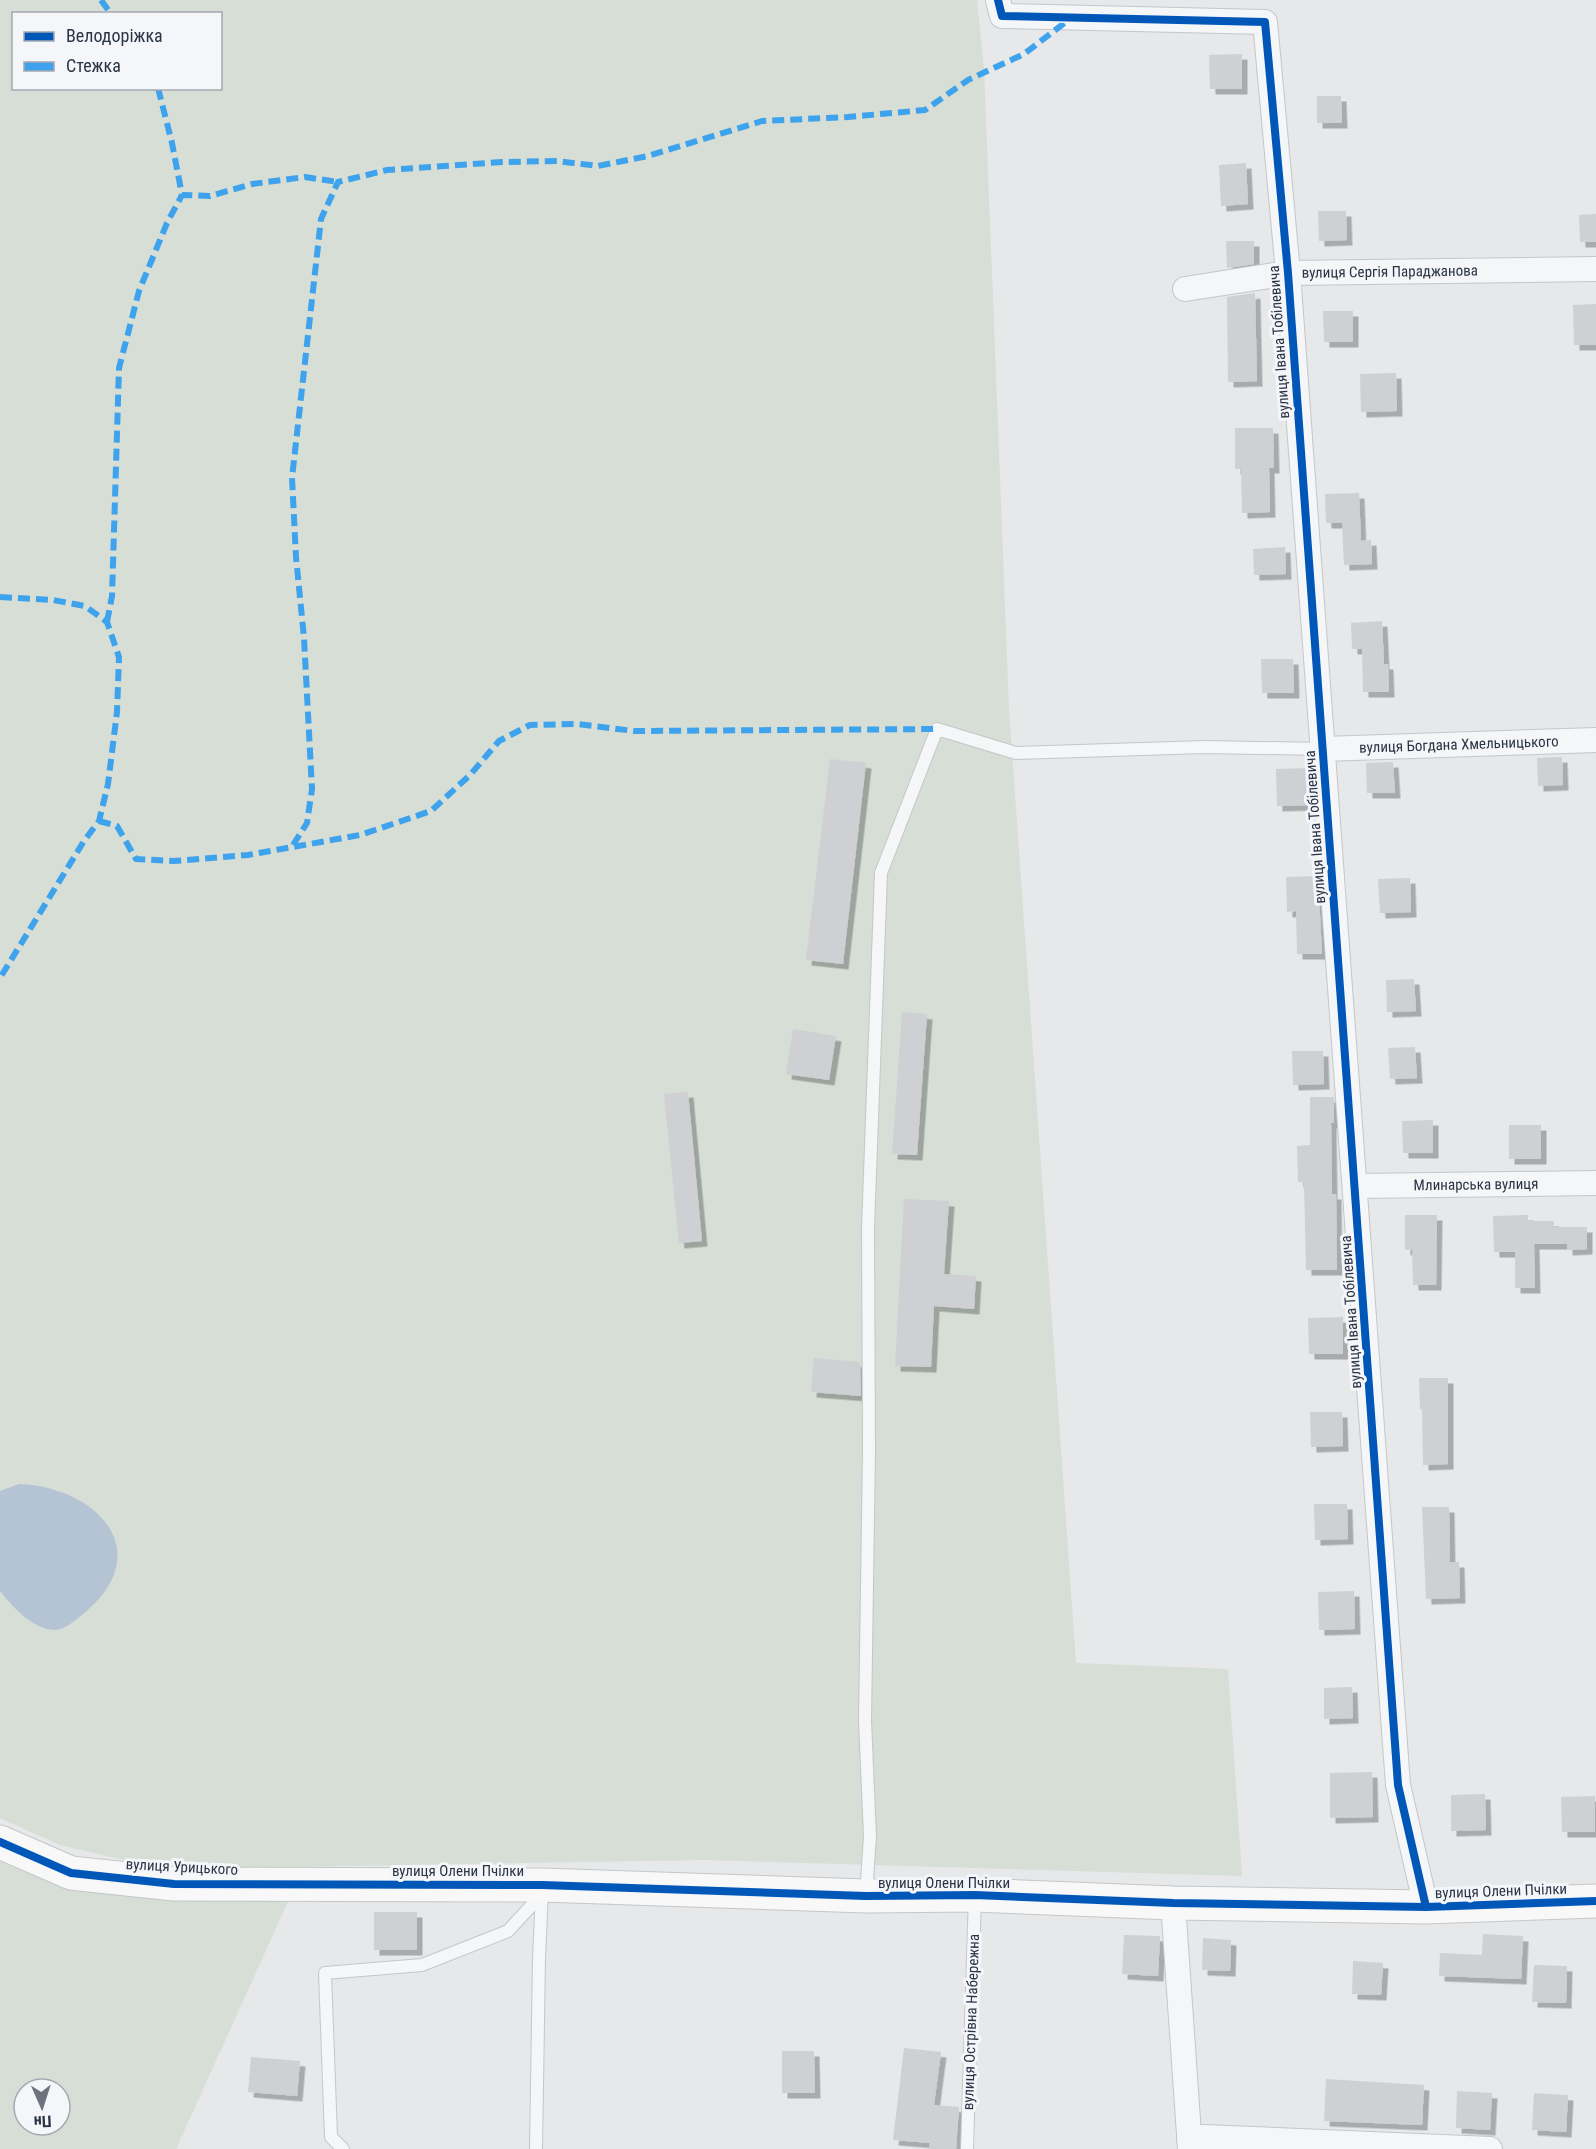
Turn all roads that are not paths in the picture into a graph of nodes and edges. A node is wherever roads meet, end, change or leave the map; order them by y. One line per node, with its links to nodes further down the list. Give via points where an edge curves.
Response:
1 (998, 0): 3 (street, вулиця Івана Тобілевича, via 1002,16 1265,22)
2 (1596, 269): 3 (street, вулиця Сергія Параджанова)
3 (1288, 273): 4 (street, вулиця Сергія Параджанова); 6 (street, вулиця Івана Тобілевича)
4 (1185, 289)
5 (1596, 740): 6 (street, вулиця Богдана Хмельницького)
6 (1323, 749): 8 (street, вулиця Івана Тобілевича); 13 (lane, via 1206,747 1016,753 937,729 881,873 868,1228 865,1721 870,1836)
7 (1596, 1183): 8 (street, Млинарська вулиця)
8 (1356, 1186): 16 (street, вулиця Івана Тобілевича, via 1398,1785)
9 (0, 1842): 10 (street, вулиця Урицького, via 71,1873 174,1884)
10 (292, 1884): 11 (street, вулиця Олени Пчілки)
11 (542, 1890): 13 (street, вулиця Олени Пчілки); 18 (lane, via 507,1931 422,1965 325,1973 331,2138); 19 (lane)
12 (975, 1895): 13 (street, вулиця Олени Пчілки); 15 (street, вулиця Олени Пчілки); 20 (lane, вулиця Острівна Набережна)
13 (866, 1896)
14 (1596, 1901): 16 (street, вулиця Олени Пчілки)
15 (1173, 1903): 16 (street, вулиця Олени Пчілки); 17 (street)
16 (1426, 1907)
17 (1189, 2144): 21 (street, via 1204,2137)
18 (343, 2149)
19 (536, 2149)
20 (967, 2149)
21 (1490, 2149)

